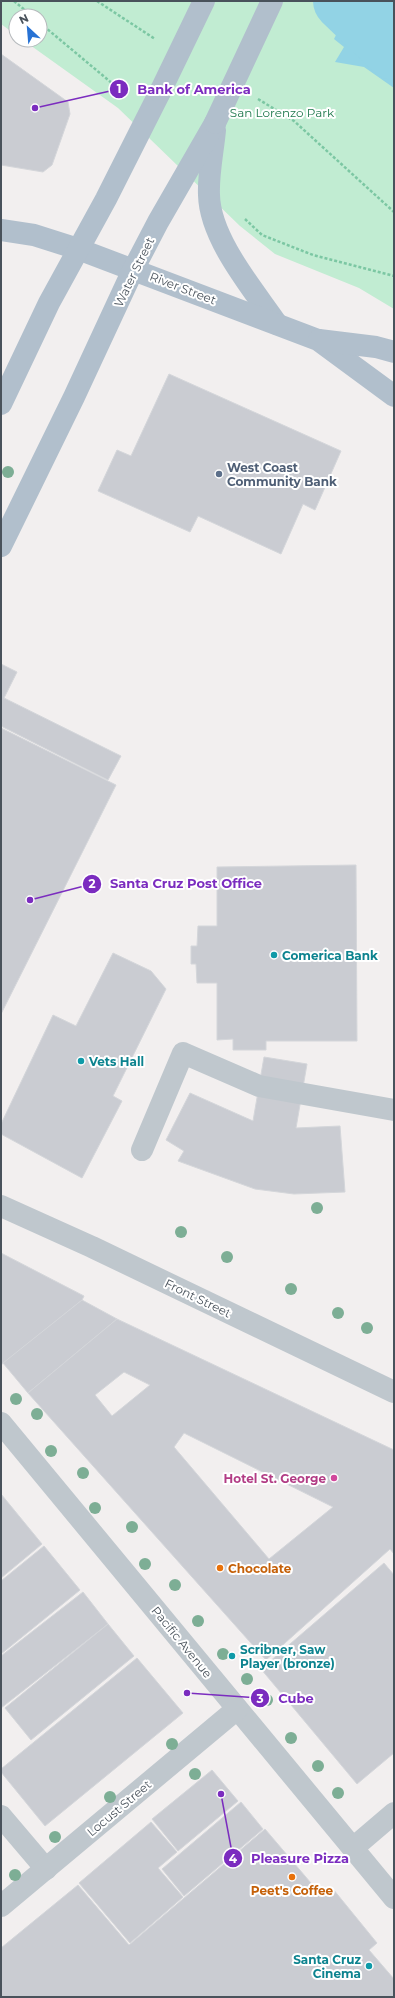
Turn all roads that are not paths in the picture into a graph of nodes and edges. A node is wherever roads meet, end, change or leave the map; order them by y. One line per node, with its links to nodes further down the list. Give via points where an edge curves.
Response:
1 (204, 1): 5 (main road, bridge, via 106,200)
2 (272, 1): 3 (main road, Water Street, bridge)
3 (215, 123): 6 (main road, Water Street); 7 (main road, via 209,195 214,224 227,250)
4 (1, 230): 5 (main road, River Street, via 34,235)
5 (78, 249): 6 (main road, River Street); 11 (main road)
6 (133, 270): 7 (main road, River Street); 12 (main road, Water Street, via 98,349)
7 (277, 324): 8 (main road, River Street)
8 (318, 340): 9 (main road, River Street, via 376,347); 10 (main road, River Street)
9 (394, 352)
10 (394, 396)
11 (1, 404)
12 (1, 546)
13 (394, 1110): 14 (street, via 259,1086 183,1053)
14 (142, 1150)
15 (1, 1206): 16 (street, Front Street)
16 (394, 1392)
17 (1, 1423): 18 (street, Pacific Avenue)
18 (237, 1709): 21 (street, Pacific Avenue); 22 (street, Locust Street)
19 (394, 1813): 21 (street)
20 (1, 1816): 22 (street)
21 (353, 1848): 23 (street, Pacific Avenue)
22 (46, 1869): 24 (street, Locust Street)
23 (394, 1898)
24 (1, 1906)

